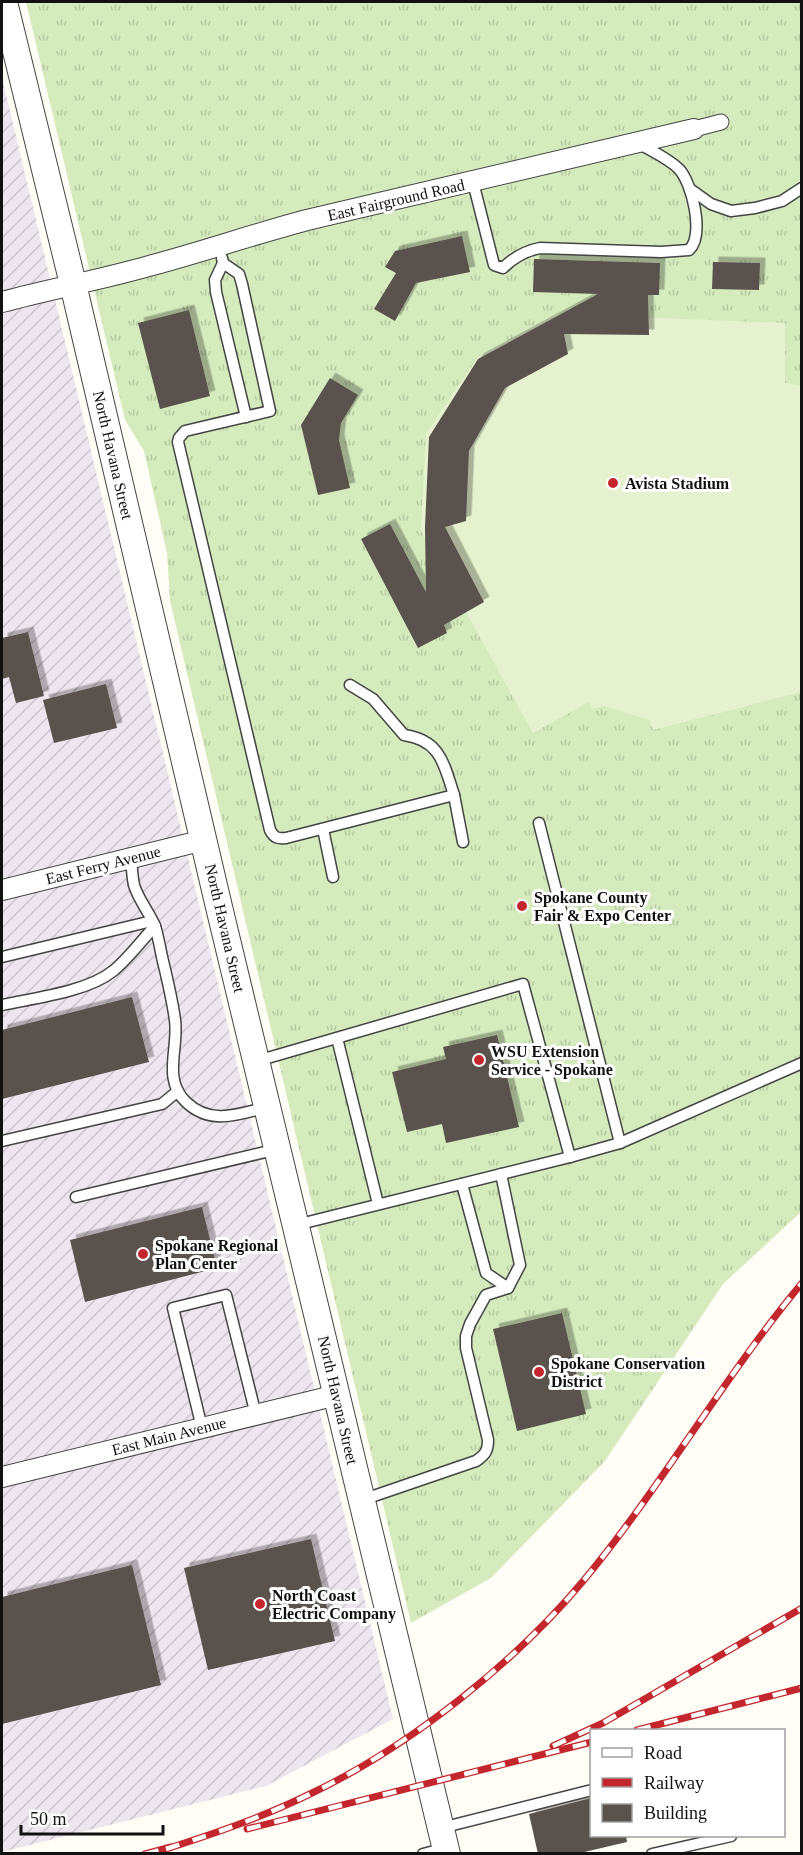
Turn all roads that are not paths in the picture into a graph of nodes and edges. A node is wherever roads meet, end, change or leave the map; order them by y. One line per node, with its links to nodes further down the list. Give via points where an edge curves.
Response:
1 (4, 2): 9 (street, North Havana Street)
2 (721, 123): 3 (street, East Fairground Road)
3 (694, 129): 4 (street, East Fairground Road)
4 (637, 142): 5 (street, East Fairground Road); 6 (lane, via 679,169)
5 (473, 182): 6 (lane, via 494,265 503,268 513,258 540,248 689,250 697,230); 8 (street, East Fairground Road, via 252,234)
6 (690, 189): 7 (lane, via 711,204 731,211 782,201)
7 (797, 191)
8 (221, 255): 9 (street, East Fairground Road); 11 (lane, via 214,280); 11 (lane, via 242,284 270,411)
9 (73, 284): 10 (street, East Fairground Road); 16 (street, North Havana Street)
10 (2, 302)
11 (246, 417): 15 (lane, via 185,431 179,438 179,449 270,831 279,838)
12 (350, 685): 13 (lane, via 373,699 404,735 429,742 442,759)
13 (454, 795): 15 (lane); 17 (lane)
14 (539, 823): 30 (lane)
15 (323, 829): 19 (lane)
16 (204, 840): 18 (street, East Ferry Avenue); 25 (street, North Havana Street)
17 (464, 842)
18 (131, 858): 20 (street, East Ferry Avenue); 21 (lane, via 135,886)
19 (333, 877)
20 (2, 890)
21 (154, 924): 22 (lane); 23 (lane, via 115,970 102,979); 27 (lane, via 177,1034 172,1077)
22 (2, 957)
23 (2, 1005)
24 (337, 1038): 25 (lane); 32 (lane, via 523,984); 36 (lane)
25 (257, 1060): 28 (street, North Havana Street)
26 (801, 1063): 30 (lane)
27 (178, 1091): 28 (lane, via 186,1102 213,1117); 29 (lane, via 162,1104)
28 (268, 1107): 31 (street, North Havana Street)
29 (2, 1141)
30 (621, 1143): 32 (lane)
31 (278, 1149): 35 (lane); 37 (street, North Havana Street)
32 (570, 1157): 33 (lane)
33 (501, 1174): 34 (lane); 38 (lane, via 520,1264)
34 (462, 1184): 36 (lane); 38 (lane, via 486,1273)
35 (76, 1197)
36 (378, 1204): 37 (lane)
37 (296, 1225): 39 (street, North Havana Street)
38 (508, 1288): 43 (lane, via 486,1295 466,1336 488,1440 484,1456)
39 (337, 1395): 40 (street, East Main Avenue); 43 (street, North Havana Street)
40 (256, 1415): 41 (street, East Main Avenue); 41 (lane, via 226,1295 173,1308)
41 (202, 1428): 42 (street, East Main Avenue)
42 (2, 1477)
43 (362, 1500): 46 (street, North Havana Street)
44 (590, 1790): 46 (lane)
45 (727, 1837): 47 (lane)
46 (439, 1846)
47 (655, 1853)

